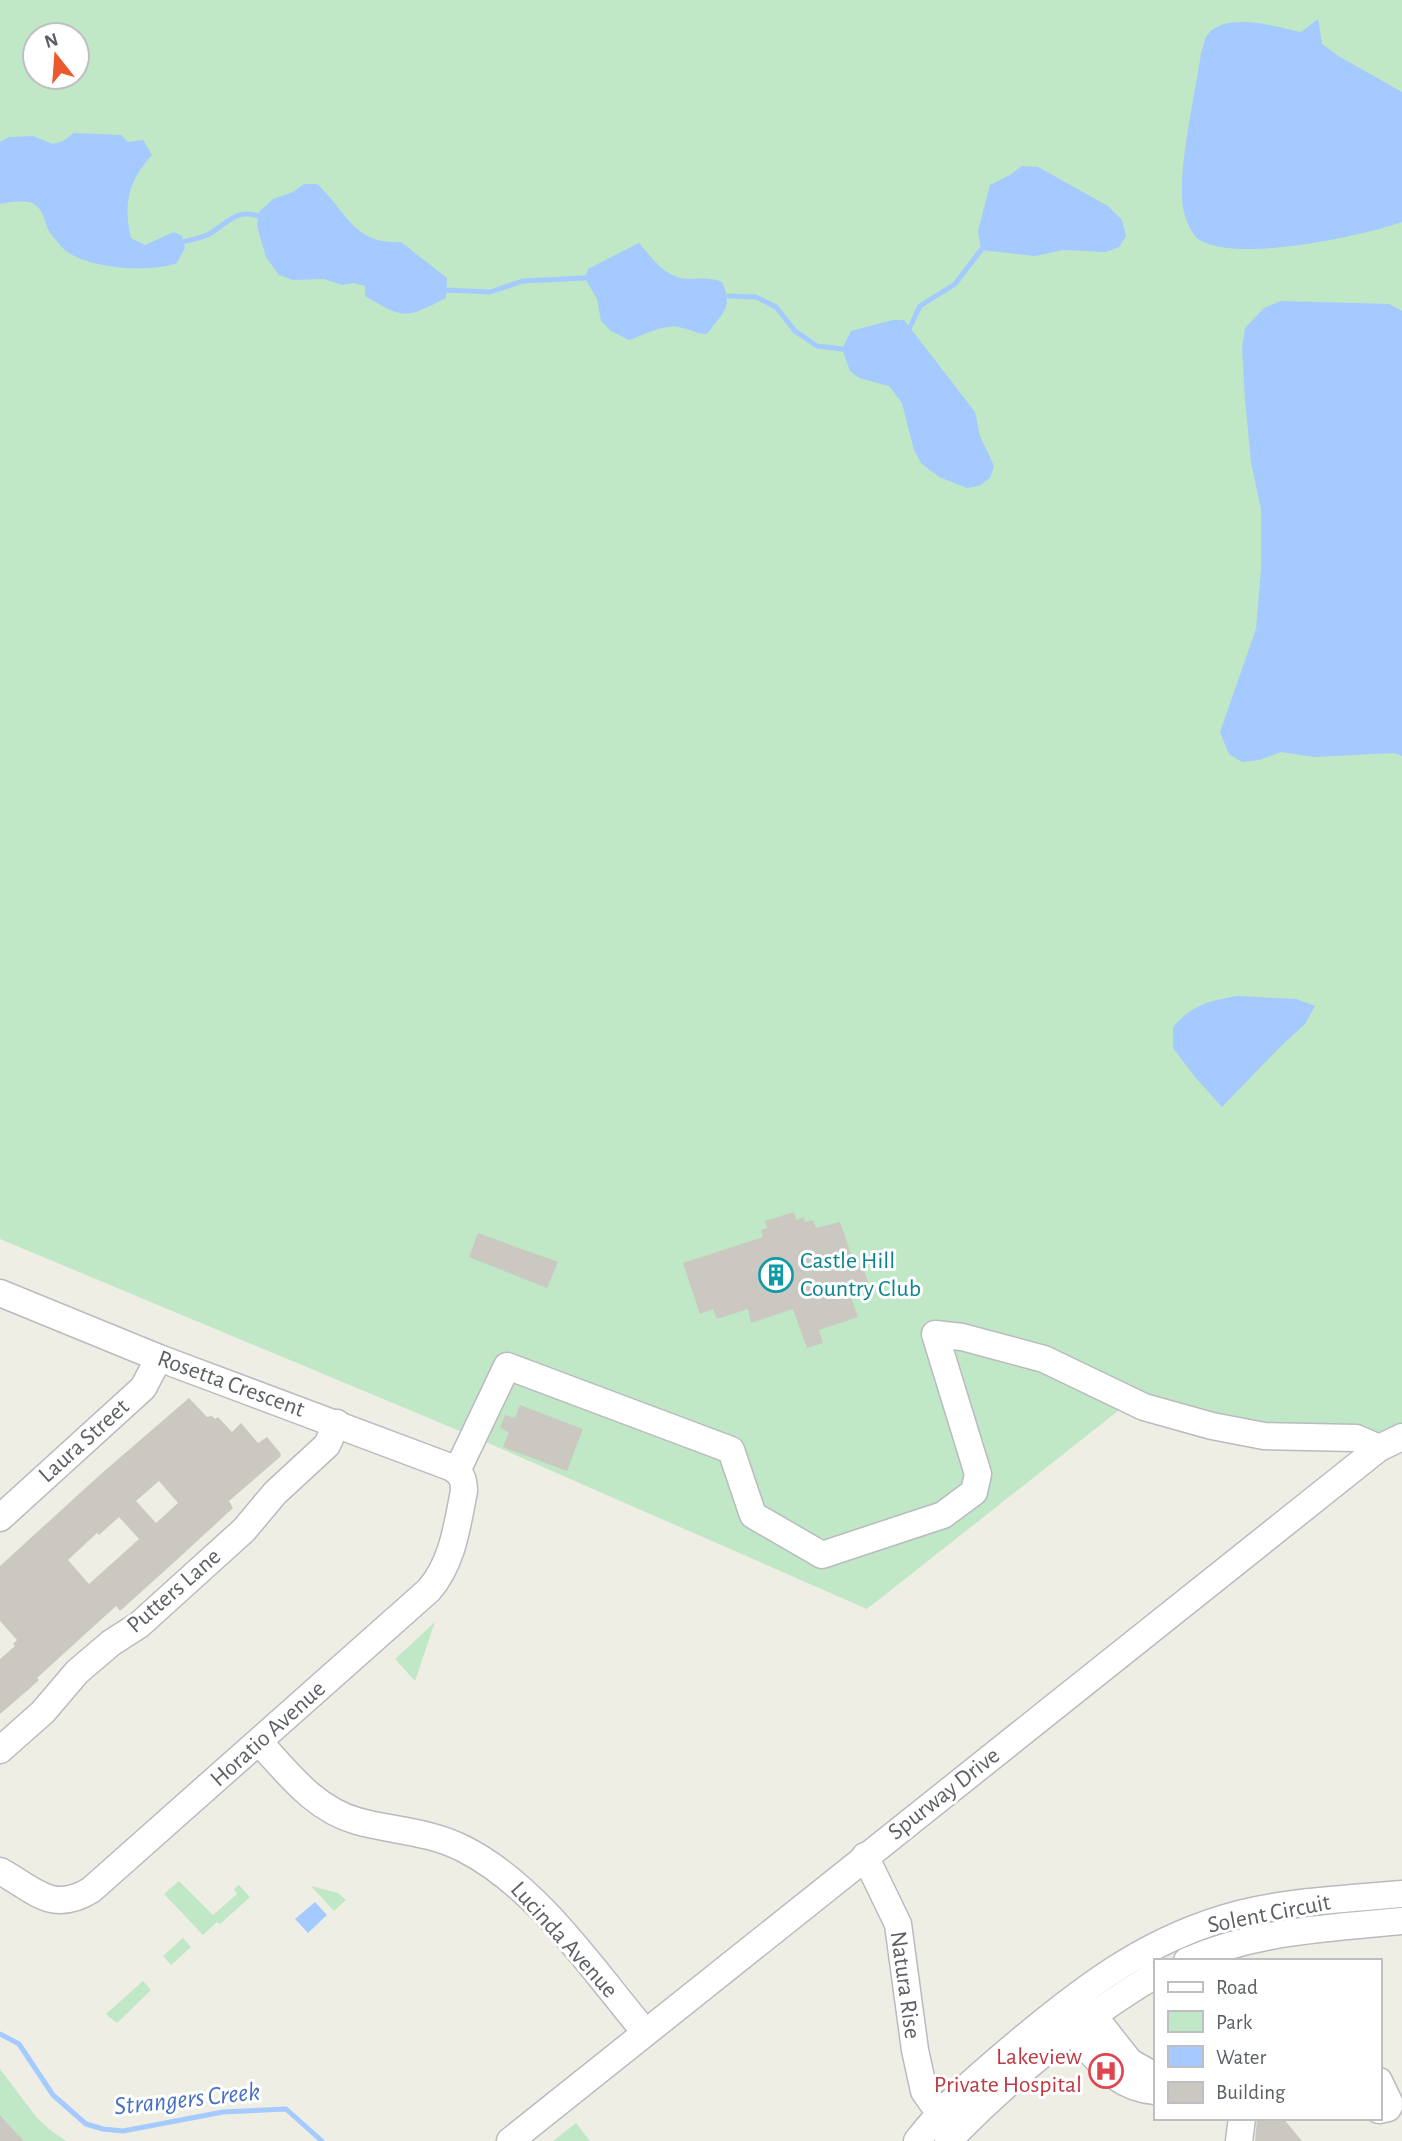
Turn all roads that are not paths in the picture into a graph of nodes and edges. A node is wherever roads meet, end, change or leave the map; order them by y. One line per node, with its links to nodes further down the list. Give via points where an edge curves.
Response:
1 (0, 1293): 2 (street, Rosetta Crescent)
2 (159, 1358): 3 (street, Rosetta Crescent); 6 (street, Laura Street, via 143,1388)
3 (337, 1423): 5 (street, Rosetta Crescent); 8 (street, Putters Lane, via 327,1445 275,1493 244,1531 139,1625 77,1672 43,1712)
4 (1390, 1443): 5 (street, Spurway Drive, via 1264,1436 1212,1426 1144,1407 1044,1359 936,1334 978,1474 974,1492 943,1515 822,1555 753,1515 731,1450 507,1366); 9 (street, Spurway Drive)
5 (459, 1473): 7 (street, Horatio Avenue, via 464,1491 451,1551 439,1578)
6 (0, 1518)
7 (259, 1742): 10 (street, Horatio Avenue, via 77,1899 48,1899); 16 (street, Lucinda Avenue, via 312,1798 330,1810 357,1821 432,1836 502,1872 537,1902)
8 (0, 1750)
9 (866, 1856): 16 (street, Spurway Drive); 20 (street, Natura Rise, via 898,1924 924,2091)
10 (0, 1871)
11 (1402, 1894): 20 (street, Solent Circuit, via 1240,1914 1157,1944 1063,2005)
12 (1402, 1921): 13 (street, Solent Circuit, via 1268,1935)
13 (1191, 1959)
14 (1154, 1976): 15 (street)
15 (1093, 2015): 17 (street); 18 (street, via 1121,2053)
16 (645, 2032): 22 (street, Spurway Drive)
17 (1072, 2032): 19 (street, via 1118,2080); 24 (street)
18 (1150, 2067)
19 (1154, 2091)
20 (940, 2114): 23 (street, Solent Circuit)
21 (1242, 2120): 25 (street)
22 (510, 2141)
23 (917, 2141)
24 (948, 2141)
25 (1239, 2141)

